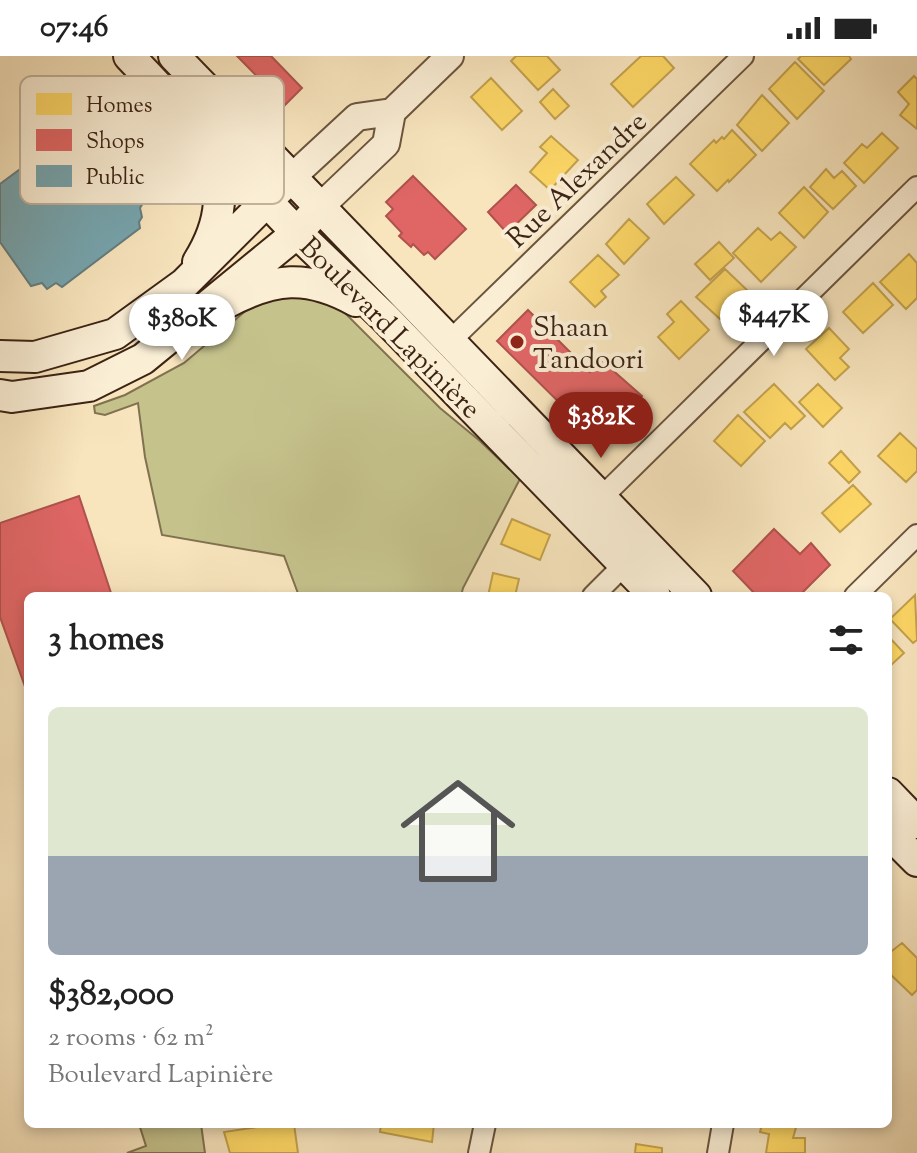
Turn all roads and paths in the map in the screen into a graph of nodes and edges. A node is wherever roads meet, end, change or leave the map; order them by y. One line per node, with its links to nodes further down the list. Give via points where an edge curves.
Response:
1 (129, 56): 5 (main road, Boulevard Lapinière)
2 (174, 56): 6 (main road, Boulevard Lapinière)
3 (450, 56): 7 (street)
4 (743, 56): 20 (street, Rue Alexandre)
5 (149, 76)
6 (193, 76)
7 (392, 112): 9 (street, via 357,117); 15 (street, via 386,144)
8 (284, 173): 9 (main road, Boulevard Lapinière)
9 (290, 179): 10 (main road); 15 (main road, Boulevard Lapinière)
10 (284, 185)
11 (917, 187): 23 (street)
12 (219, 204): 17 (main road, via 207,247)
13 (264, 204): 17 (main road)
14 (272, 204): 16 (main road, Boulevard Lapinière)
15 (319, 208): 16 (main road); 20 (main road, Boulevard Lapinière)
16 (297, 233): 18 (main road, Boulevard Lapinière); 19 (main road)
17 (184, 284): 21 (main road, via 115,334 35,357)
18 (383, 316): 19 (main road, via 331,287 295,282 245,293); 25 (main road, Boulevard Lapinière)
19 (187, 323): 22 (main road, via 143,359 89,386)
20 (448, 343): 23 (main road, Boulevard Lapinière)
21 (0, 356)
22 (0, 395)
23 (601, 498): 25 (main road, Boulevard Lapinière)
24 (917, 535): 29 (street)
25 (635, 554): 26 (street); 27 (main road, Boulevard Lapinière); 28 (main road, Boulevard Lapinière)
26 (597, 592)
27 (653, 592)
28 (690, 592)
29 (859, 592)
30 (892, 797): 31 (main road)
31 (917, 823)
32 (892, 836): 33 (main road)
33 (917, 861)
34 (484, 1128): 36 (street)
35 (722, 1128): 37 (street)
36 (479, 1153)
37 (718, 1153)

